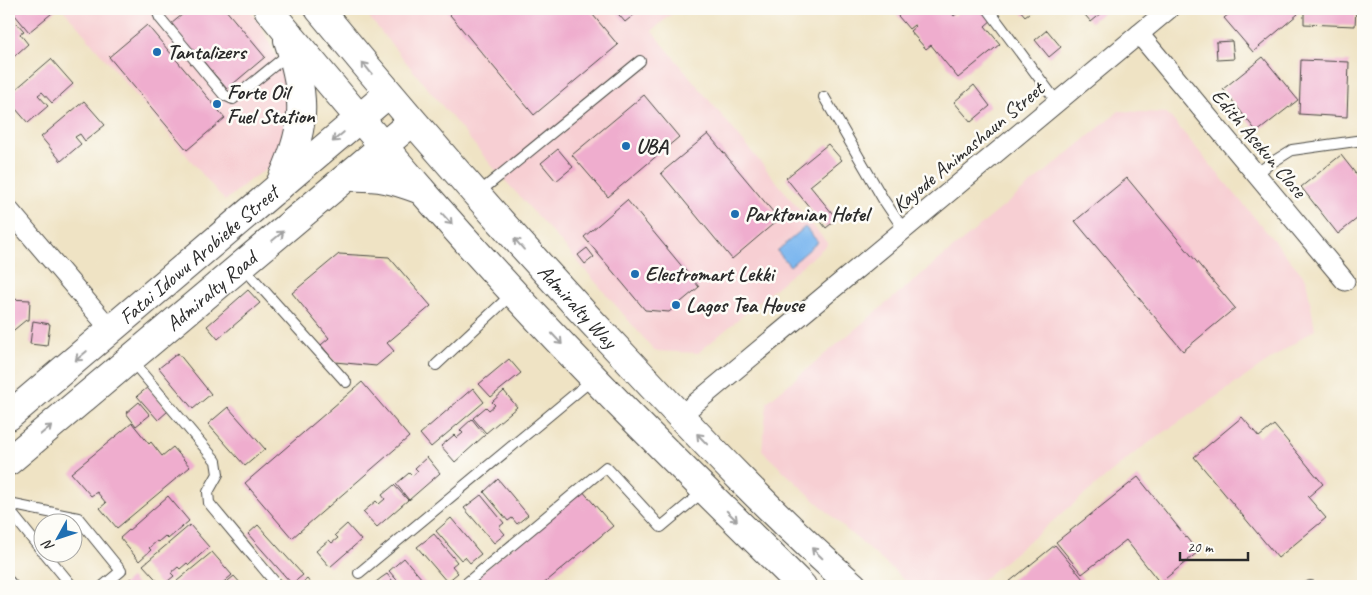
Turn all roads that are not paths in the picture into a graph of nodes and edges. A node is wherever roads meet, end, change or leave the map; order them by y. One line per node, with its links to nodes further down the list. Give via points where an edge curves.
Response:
1 (160, 9): 7 (lane, via 160,18 224,95 233,99)
2 (268, 9): 7 (main road, Admiralty Way)
3 (318, 9): 9 (main road, Admiralty Way, one-way to 3)
4 (988, 9): 11 (lane)
5 (1170, 9): 6 (street, Kayode Animashaun Street)
6 (1139, 34): 11 (street, Kayode Animashaun Street); 16 (street, Edith Asekun Close)
7 (288, 40): 12 (main road, Admiralty Way); 18 (main road, via 298,72 301,124)
8 (640, 61): 20 (lane)
9 (388, 94): 12 (main road, Fatai Idowu Arobieke Street); 13 (main road, Admiralty Way)
10 (824, 97): 22 (lane)
11 (1057, 102): 22 (street, Kayode Animashaun Street)
12 (359, 119): 15 (main road, Admiralty Way); 18 (main road, Fatai Idowu Arobieke Street, one-way to 18)
13 (412, 122): 15 (main road, Admiralty Road); 20 (main road, Admiralty Way)
14 (1363, 140): 16 (lane, via 1292,150)
15 (384, 148): 17 (main road, Admiralty Road); 19 (main road, Admiralty Way)
16 (1256, 174): 24 (street, Edith Asekun Close)
17 (348, 177): 19 (main road, via 391,179); 23 (main road, Admiralty Road, one-way to 17)
18 (278, 188): 26 (main road, Fatai Idowu Arobieke Street)
19 (422, 190): 25 (main road, Admiralty Way, one-way to 25)
20 (476, 194): 32 (main road, Admiralty Way, one-way to 20, via 522,248)
21 (9, 210): 26 (street)
22 (904, 230): 32 (street, Kayode Animashaun Street)
23 (242, 266): 27 (main road, Admiralty Road); 30 (lane)
24 (1345, 281)
25 (514, 292): 28 (lane); 29 (main road, Admiralty Way, one-way to 29)
26 (111, 330): 31 (main road, Fatai Idowu Arobieke Street, one-way to 31)
27 (130, 359): 33 (main road, Admiralty Road, one-way to 27); 44 (lane, via 216,460 218,474 208,492 209,503)
28 (436, 365)
29 (594, 378): 34 (main road, Admiralty Way); 39 (lane)
30 (346, 382)
31 (9, 416)
32 (680, 416): 47 (main road, Admiralty Way, one-way to 32, via 762,501)
33 (9, 461)
34 (706, 489): 45 (lane, via 661,526 606,467); 46 (main road, Admiralty Way, one-way to 46)
35 (9, 504): 43 (lane, via 78,518 121,571)
36 (11, 516): 37 (lane)
37 (32, 540)
38 (52, 562): 42 (lane)
39 (359, 573)
40 (9, 580): 41 (lane)
41 (14, 586)
42 (72, 586)
43 (103, 586)
44 (278, 586)
45 (463, 586)
46 (802, 586)
47 (853, 586)

